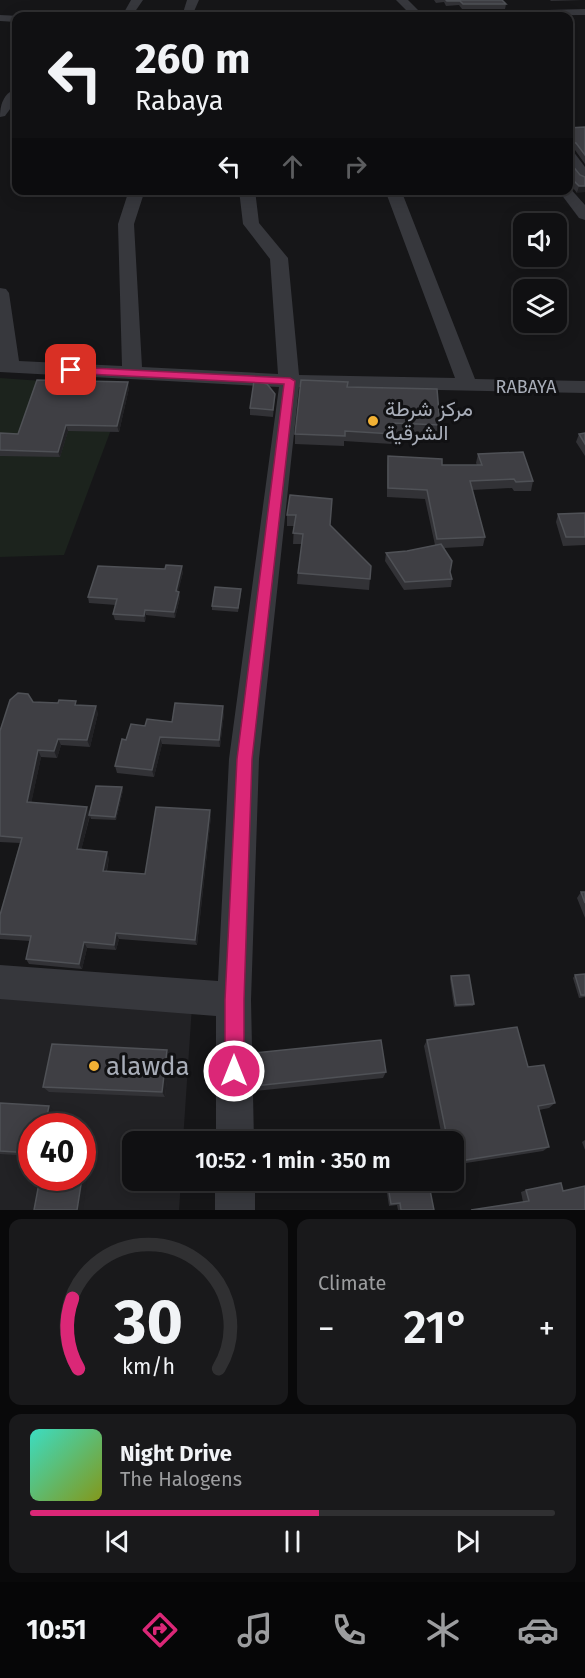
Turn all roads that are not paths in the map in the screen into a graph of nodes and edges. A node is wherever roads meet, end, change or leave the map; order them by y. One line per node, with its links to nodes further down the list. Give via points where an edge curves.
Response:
1 (402, 0): 2 (street)
2 (414, 12)
3 (12, 98): 4 (street)
4 (0, 113)
5 (573, 161): 6 (street)
6 (585, 178)
7 (135, 195): 14 (street, via 126,224)
8 (248, 195): 15 (street, via 251,224 279,258)
9 (395, 195): 16 (street)
10 (569, 195): 11 (street)
11 (585, 215)
12 (0, 293): 13 (street)
13 (5, 366): 14 (street, RABAYA)
14 (132, 374): 15 (street, RABAYA)
15 (290, 381): 16 (street, RABAYA); 19 (street, via 244,759)
16 (468, 386): 17 (street, RABAYA)
17 (585, 387)
18 (0, 982): 19 (street)
19 (234, 1000): 20 (street)
20 (235, 1131)
21 (235, 1191): 22 (street)
22 (235, 1210)

